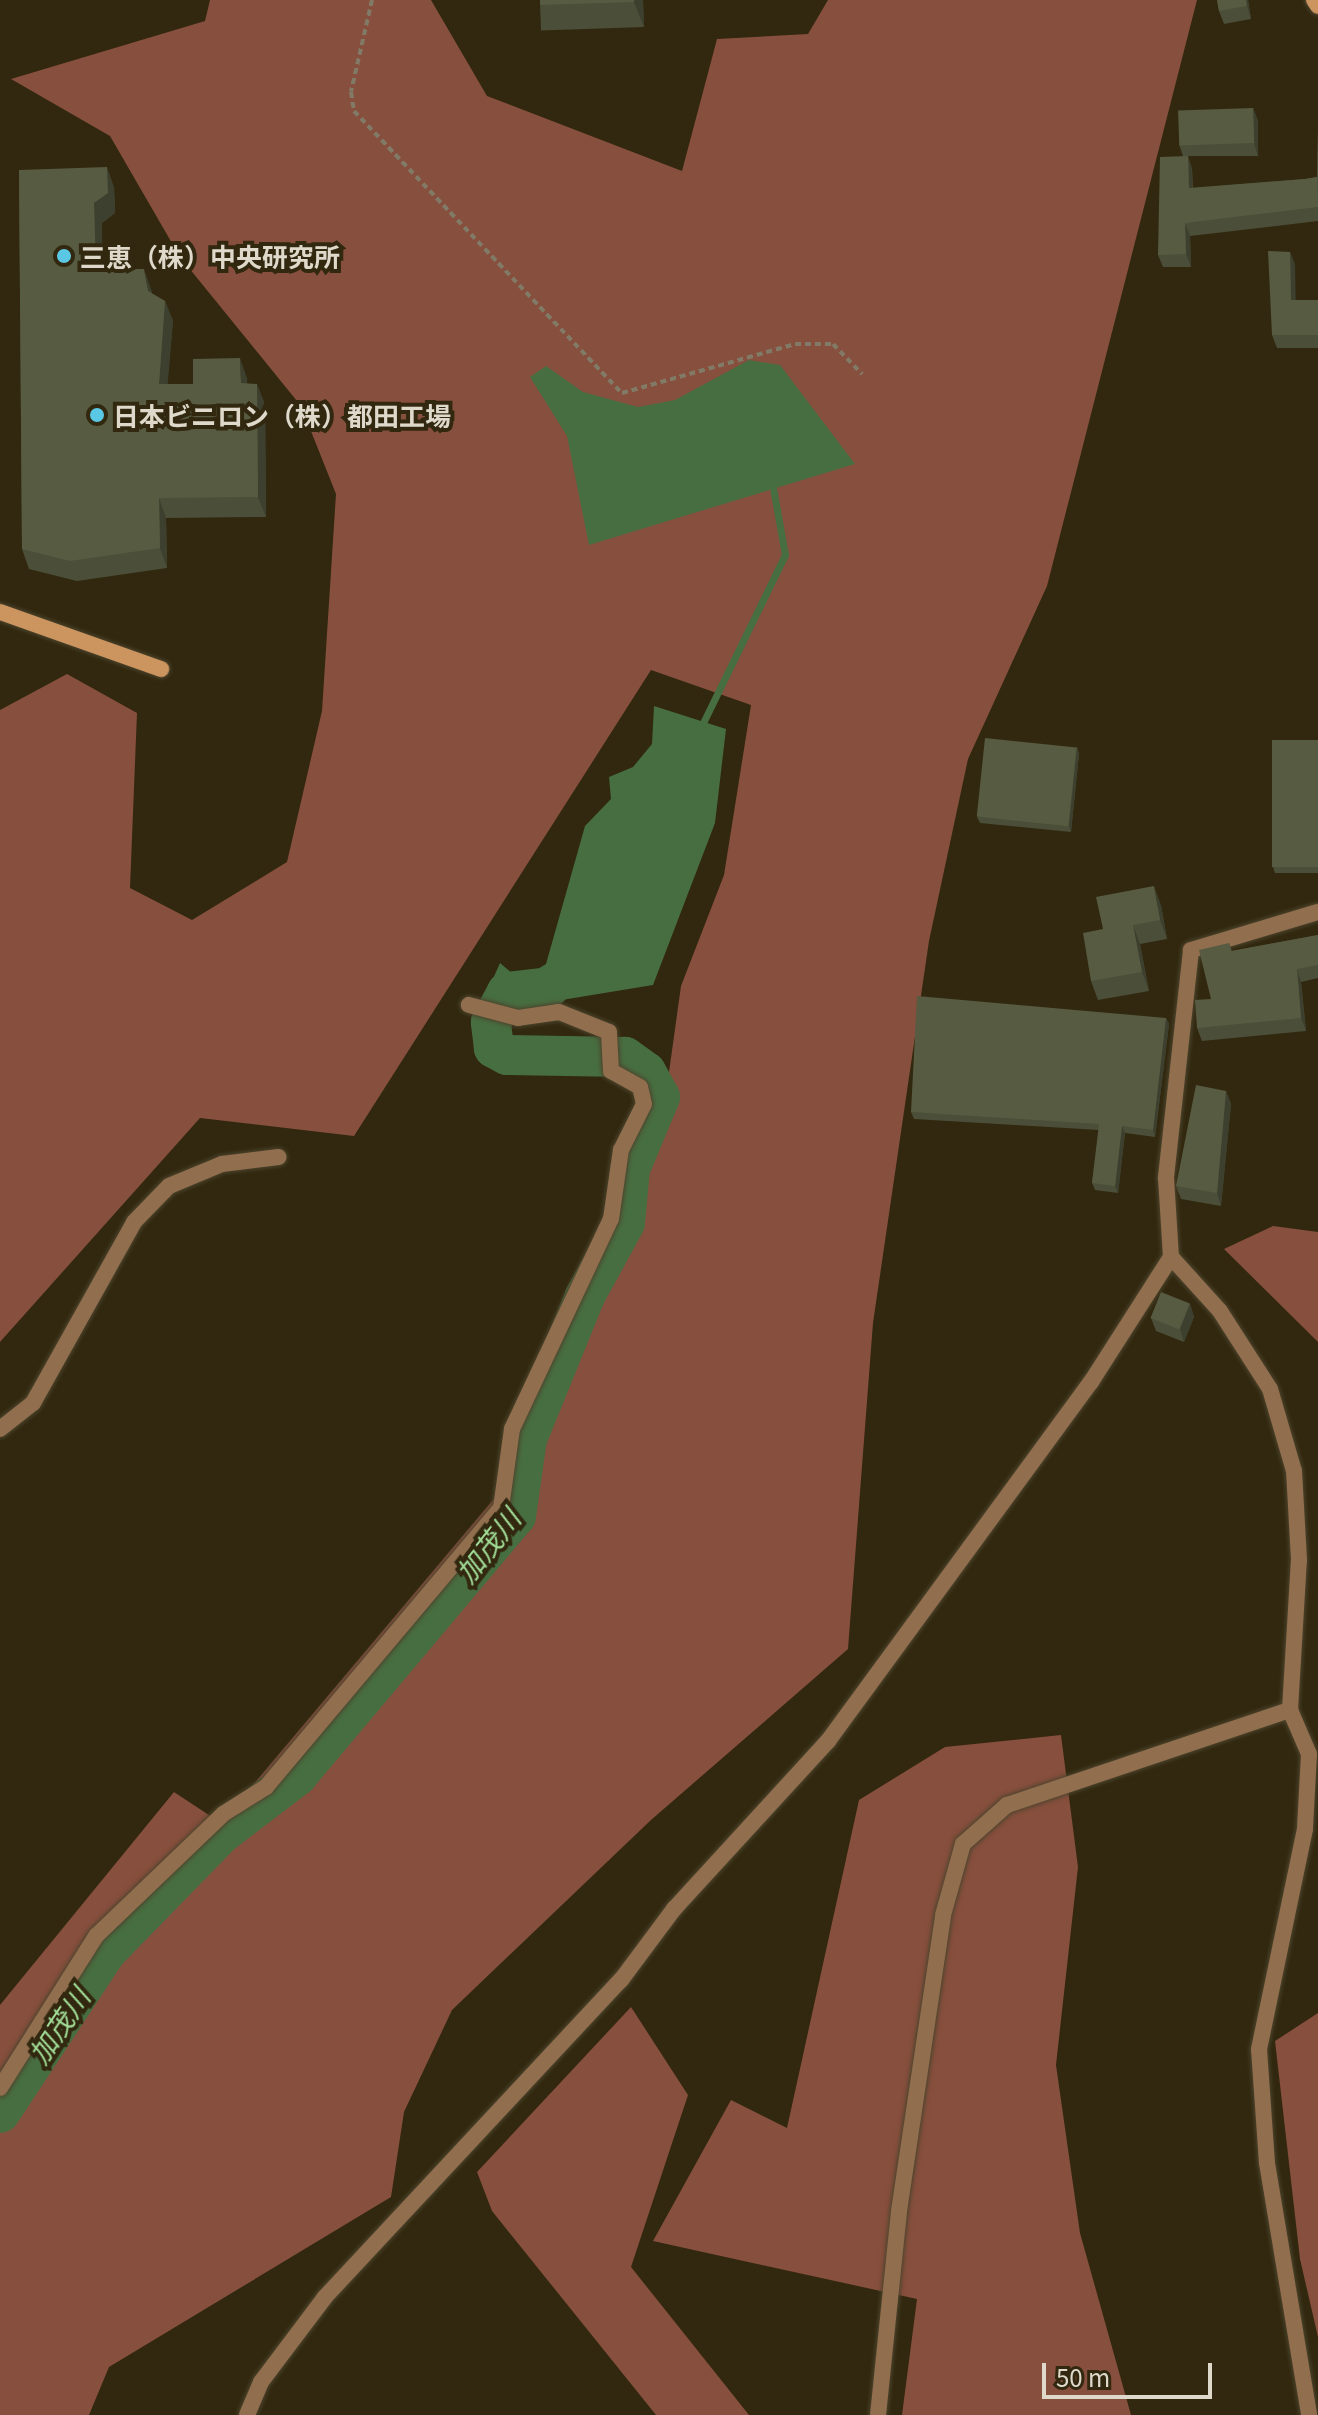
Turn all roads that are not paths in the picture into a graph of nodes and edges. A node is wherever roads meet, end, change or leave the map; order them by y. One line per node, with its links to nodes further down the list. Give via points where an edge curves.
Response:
1 (1314, 0): 2 (street)
2 (1318, 6)
3 (0, 612): 4 (street)
4 (161, 669)
5 (1318, 912): 8 (street, via 1191,950 1166,1177)
6 (469, 1005): 11 (street, via 518,1018 559,1012 609,1032 611,1071 640,1087 644,1104 621,1150 611,1219 512,1429 501,1508 266,1787 223,1814 96,1936)
7 (279, 1157): 9 (street, via 222,1164 169,1186 134,1222 33,1403)
8 (1171, 1257): 10 (street, via 1220,1311 1270,1389 1294,1471 1299,1560); 12 (street, via 1091,1382 828,1741 674,1909 621,1980 325,2297 261,2382)
9 (0, 1429)
10 (1290, 1710): 13 (street, via 1007,1805 963,1844 943,1915 899,2211); 14 (street, via 1309,1754 1305,1829 1259,2049 1267,2163)
11 (0, 2088)
12 (247, 2415)
13 (878, 2415)
14 (1309, 2415)

